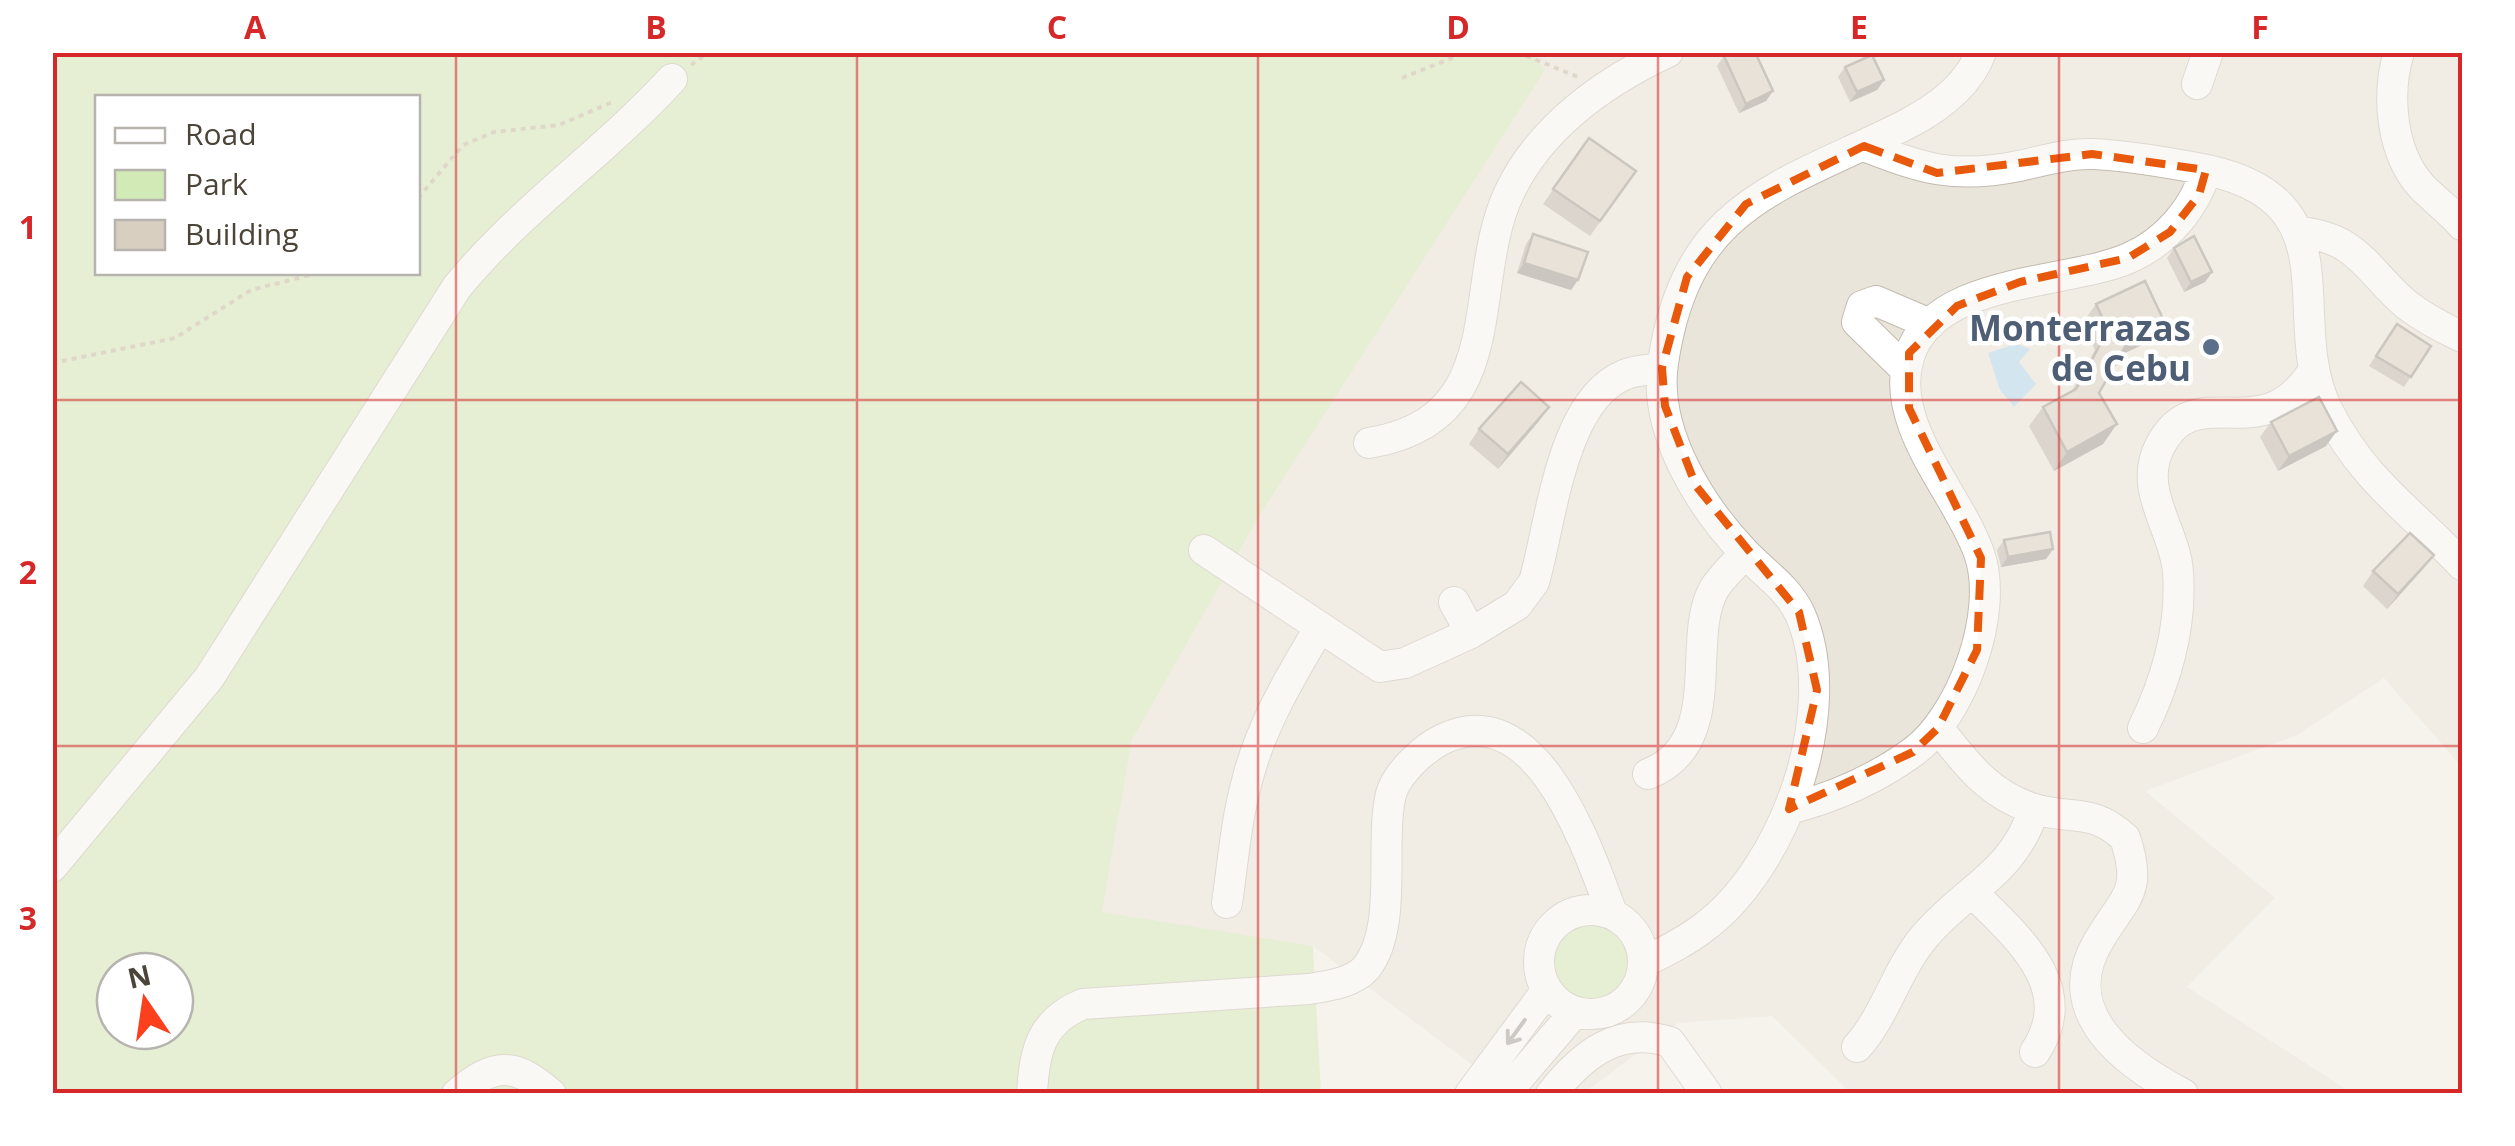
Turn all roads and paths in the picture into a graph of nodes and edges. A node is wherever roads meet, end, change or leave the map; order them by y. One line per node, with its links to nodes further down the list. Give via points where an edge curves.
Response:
1 (1467, 52): 7 (path)
2 (1517, 52): 10 (path)
3 (1668, 52): 10 (street)
4 (1982, 52): 12 (street, via 1964,82 1928,113)
5 (2208, 52): 9 (street)
6 (2399, 52): 15 (street, via 2392,114 2401,154 2420,185)
7 (1402, 78)
8 (672, 79): 36 (street, via 627,128 488,250 457,288 209,678)
9 (2197, 84)
10 (1606, 89): 24 (street, via 1560,122 1509,192 1488,271 1482,335 1452,398 1405,434)
11 (625, 97): 14 (path, via 559,125 494,132 463,145)
12 (1864, 146): 13 (street, via 1937,173 1977,174 2092,154); 21 (street, via 1779,184 1714,236 1687,276)
13 (2206, 170): 16 (street, via 2256,186); 18 (street, via 2199,195 2170,232 2128,258 2020,282)
14 (420, 196)
15 (2462, 224)
16 (2298, 232): 19 (street, via 2347,243 2407,304); 23 (street, via 2309,282)
17 (310, 275): 20 (path, via 251,290 174,338)
18 (1930, 324): 22 (street); 22 (street, via 1876,302 1862,306 1857,322)
19 (2462, 337)
20 (52, 363)
21 (1662, 368): 26 (street, via 1673,442); 30 (street, via 1625,374 1582,413 1534,582 1517,605)
22 (1906, 370): 31 (street, via 1909,408 1972,536 1985,587 1976,650)
23 (2313, 371): 27 (street, via 2327,410 2368,473); 32 (street, via 2302,390 2273,411 2188,417 2158,449 2154,495 2178,568 2178,596 2170,662)
24 (1370, 443)
25 (1204, 550): 29 (street)
26 (1745, 554): 33 (street, via 1708,606 1701,686 1680,752); 34 (street, via 1782,587 1812,648 1812,725)
27 (2462, 564)
28 (1454, 602): 30 (street)
29 (1320, 628): 30 (street, via 1380,667 1405,663); 38 (street, via 1258,745)
30 (1470, 633)
31 (1938, 728): 34 (street, via 1914,752 1840,794); 35 (street, via 1976,778)
32 (2143, 728)
33 (1648, 774)
34 (1789, 809): 40 (street, via 1765,856 1726,906 1705,928)
35 (2034, 810): 37 (street, via 2013,856); 52 (street, via 2094,816 2125,838 2141,881 2098,940 2085,970 2084,994 2104,1038 2124,1059)
36 (52, 867)
37 (1974, 894): 43 (street, via 1926,934); 44 (street, via 2036,960 2050,1014 2048,1033)
38 (1227, 904)
39 (1612, 914): 40 (street, via 1635,933); 41 (street, via 1576,912 1555,924 1539,956); 47 (street, via 1589,854 1540,764 1510,739 1485,730 1458,732 1433,744 1392,792 1385,894 1366,968 1339,984 1310,989 1072,1008 1046,1027)
40 (1644, 962): 42 (street, via 1622,1004 1599,1014)
41 (1547, 990): 42 (street); 48 (street, one-way to 48)
42 (1574, 1013): 49 (street)
43 (1858, 1048)
44 (2035, 1052)
45 (457, 1094): 46 (street, via 501,1069 526,1072)
46 (550, 1094)
47 (1032, 1094)
48 (1470, 1094)
49 (1505, 1094)
50 (1551, 1094): 51 (street, via 1590,1051 1636,1036 1670,1042)
51 (1707, 1094)
52 (2183, 1094)

